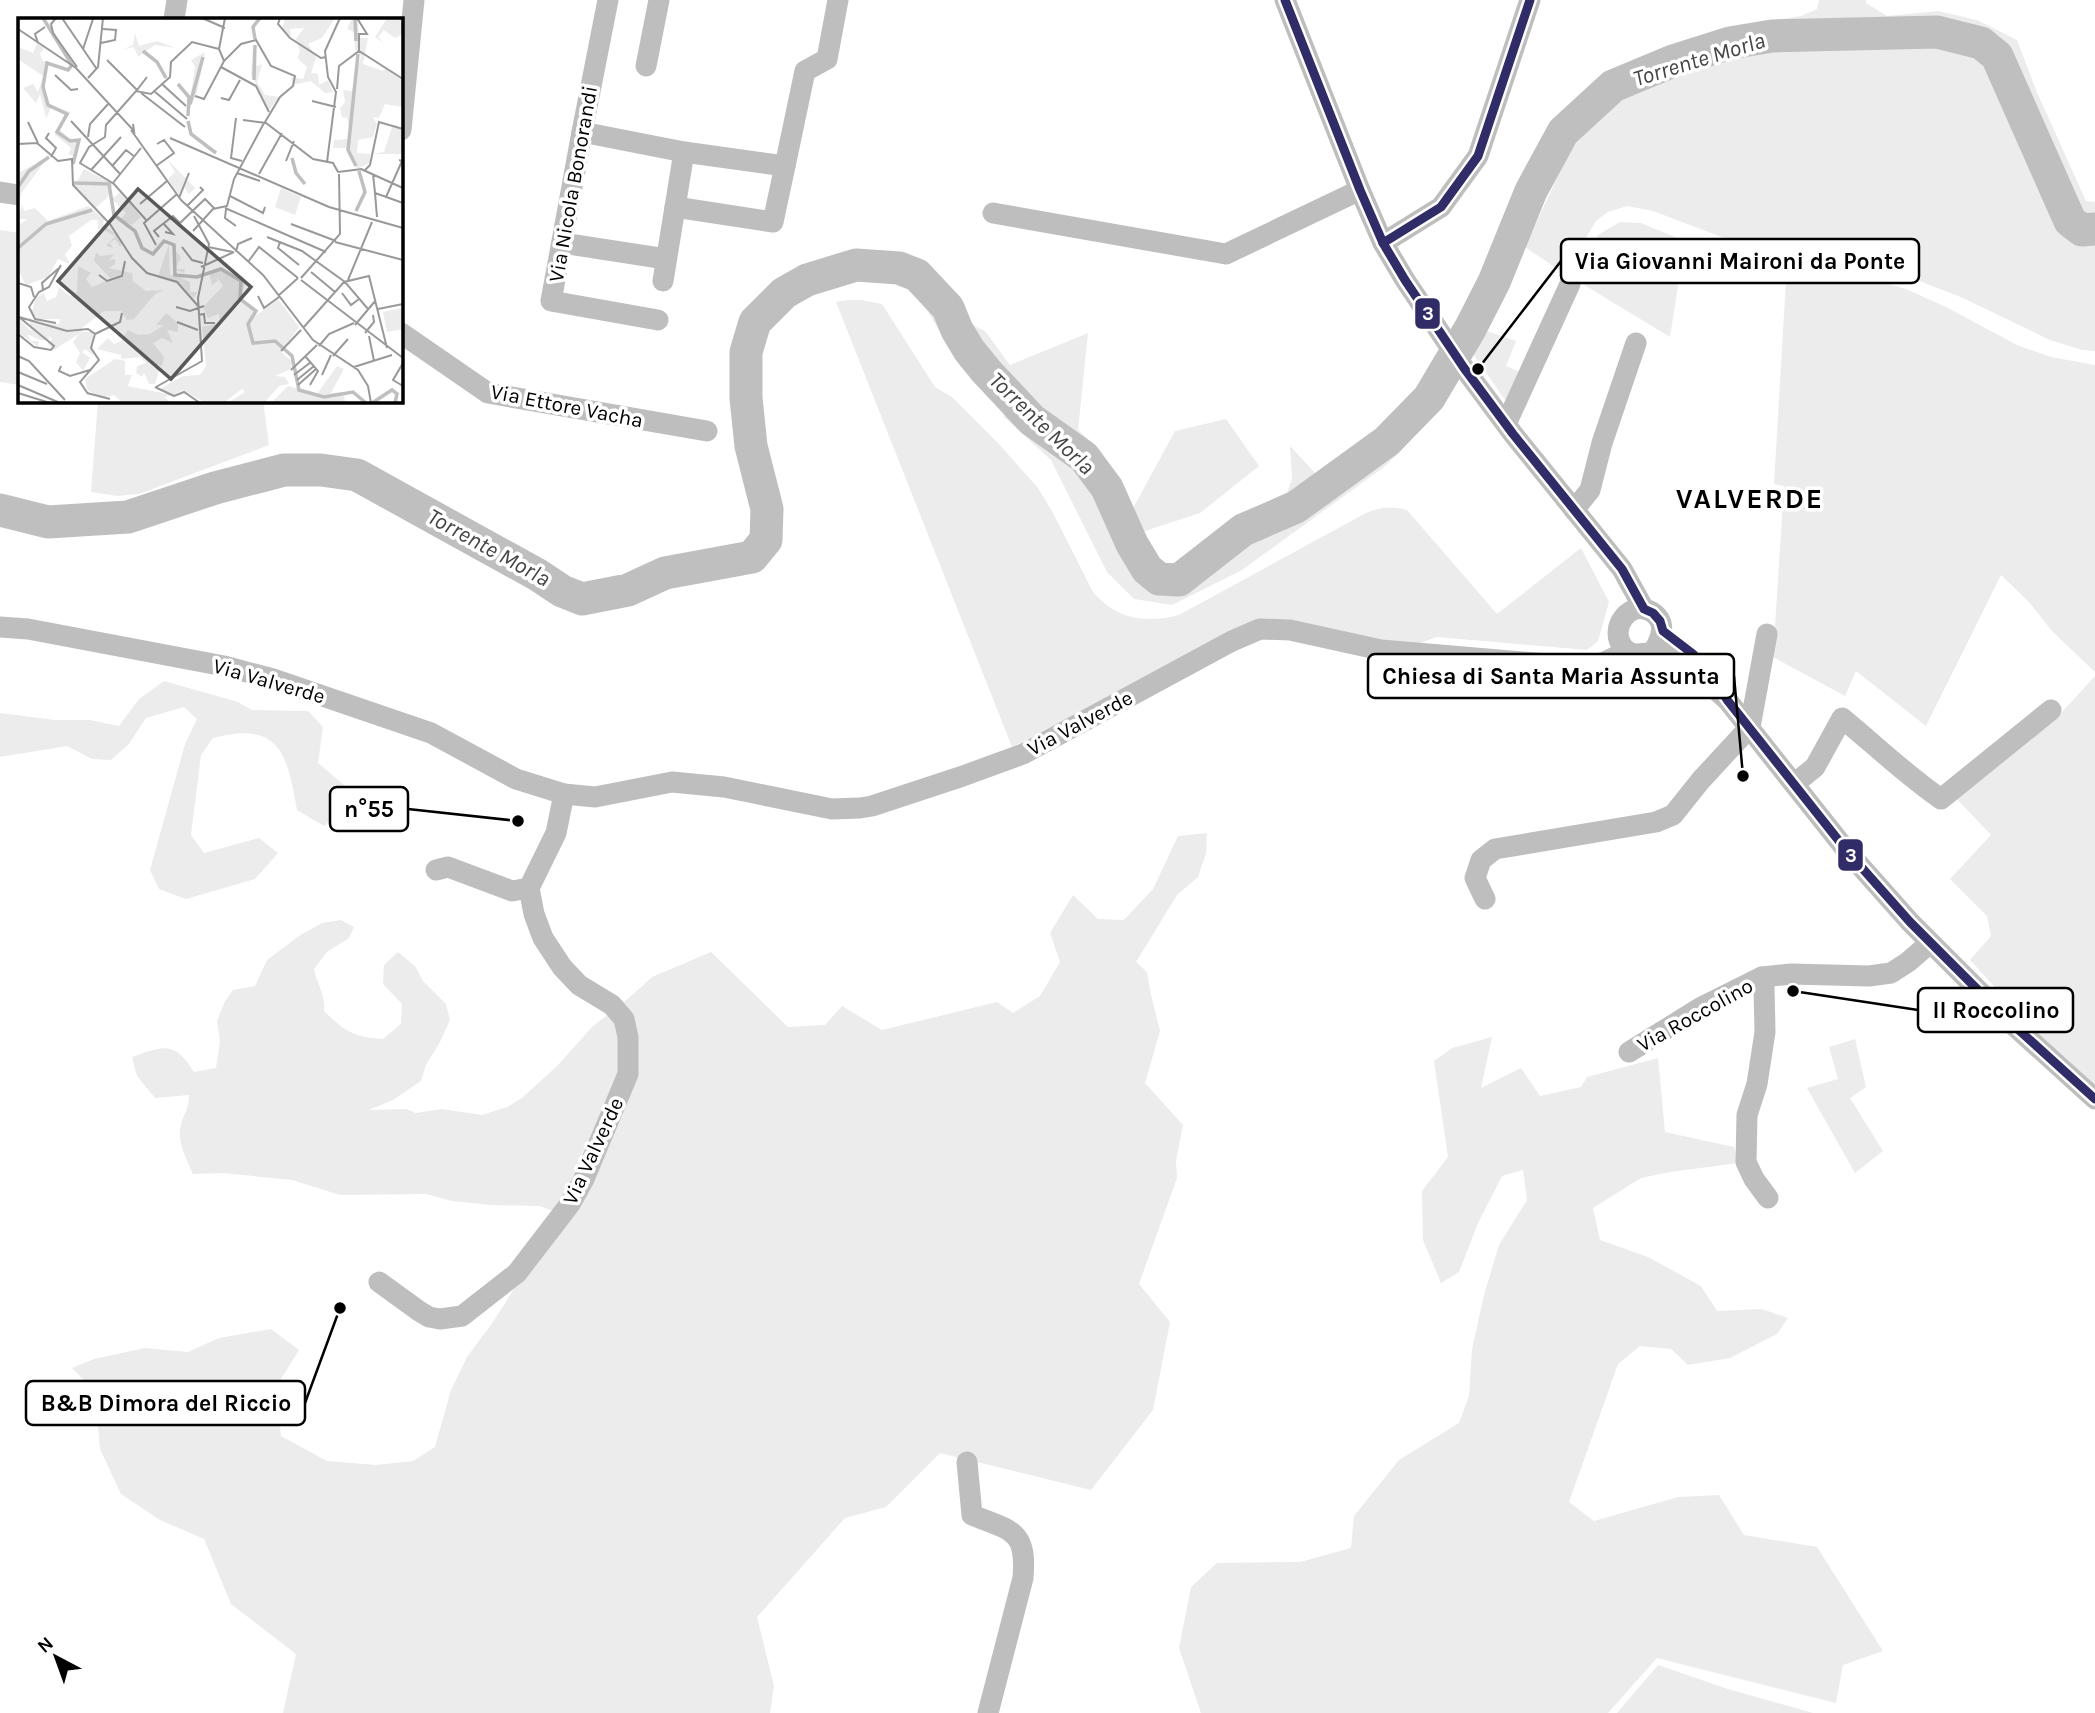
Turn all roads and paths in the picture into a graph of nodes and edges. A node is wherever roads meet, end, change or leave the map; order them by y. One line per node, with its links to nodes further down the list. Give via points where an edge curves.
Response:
1 (177, 0): 8 (street)
2 (414, 0): 10 (street)
3 (608, 0): 11 (street, Via Nicola Bonorandi)
4 (659, 0): 9 (street)
5 (838, 0): 13 (street, via 827,58 805,71)
6 (1285, 0): 14 (street)
7 (1530, 0): 20 (street, via 1478,156 1441,207)
8 (174, 18)
9 (646, 66)
10 (402, 120)
11 (582, 132): 12 (street); 19 (street, Via Nicola Bonorandi)
12 (684, 152): 13 (street); 17 (street)
13 (785, 166): 17 (street, via 773,222)
14 (1360, 190): 18 (street, via 1226,254); 20 (street)
15 (0, 192): 16 (street)
16 (18, 195)
17 (675, 207): 21 (street)
18 (993, 213)
19 (562, 243): 21 (street); 24 (street, Via Nicola Bonorandi, via 551,302)
20 (1383, 243): 27 (street)
21 (666, 259): 22 (street)
22 (663, 281)
23 (1570, 284): 27 (street)
24 (659, 320)
25 (402, 334): 28 (street, Via Ettore Vacha, via 488,393)
26 (1636, 343): 29 (street, via 1590,490)
27 (1506, 424): 29 (street)
28 (707, 431)
29 (1574, 510): 30 (street, via 1622,569)
30 (1635, 612): 33 (street, via 1653,613 1660,621); 34 (street, via 1618,624)
31 (0, 627): 38 (street, Via Valverde, via 224,666 273,679 431,733 516,779)
32 (1767, 634): 36 (street)
33 (1658, 640): 34 (street, via 1644,654); 36 (street, via 1695,653)
34 (1622, 644): 38 (street, Via Valverde, via 1591,666 1582,667 1381,650 1290,630 1261,629 1023,754 872,806 832,809 724,787 672,782 595,797)
35 (2050, 710): 37 (street, via 1941,799 1842,718 1815,766)
36 (1750, 727): 37 (street); 41 (street, via 1672,815 1657,822 1495,849 1481,860 1475,878)
37 (1794, 783): 42 (street, via 1847,851)
38 (564, 794): 40 (street, via 556,833)
39 (436, 870): 40 (street, via 449,867 512,891)
40 (529, 888): 47 (street, Via Valverde, via 543,938 562,967 579,985 612,1005 624,1020 628,1074 570,1204 517,1273 462,1316 440,1319 419,1311)
41 (1485, 899)
42 (1930, 943): 43 (street, Via Roccolino, via 1891,973); 45 (street)
43 (1762, 977): 44 (street, Via Roccolino); 46 (street, Via Roccolino, via 1765,1032 1747,1115 1746,1162)
44 (1629, 1052)
45 (2095, 1099)
46 (1768, 1198)
47 (379, 1282)
48 (967, 1462): 49 (street, via 972,1515 1008,1529 1019,1538 1025,1557)
49 (988, 1713)

